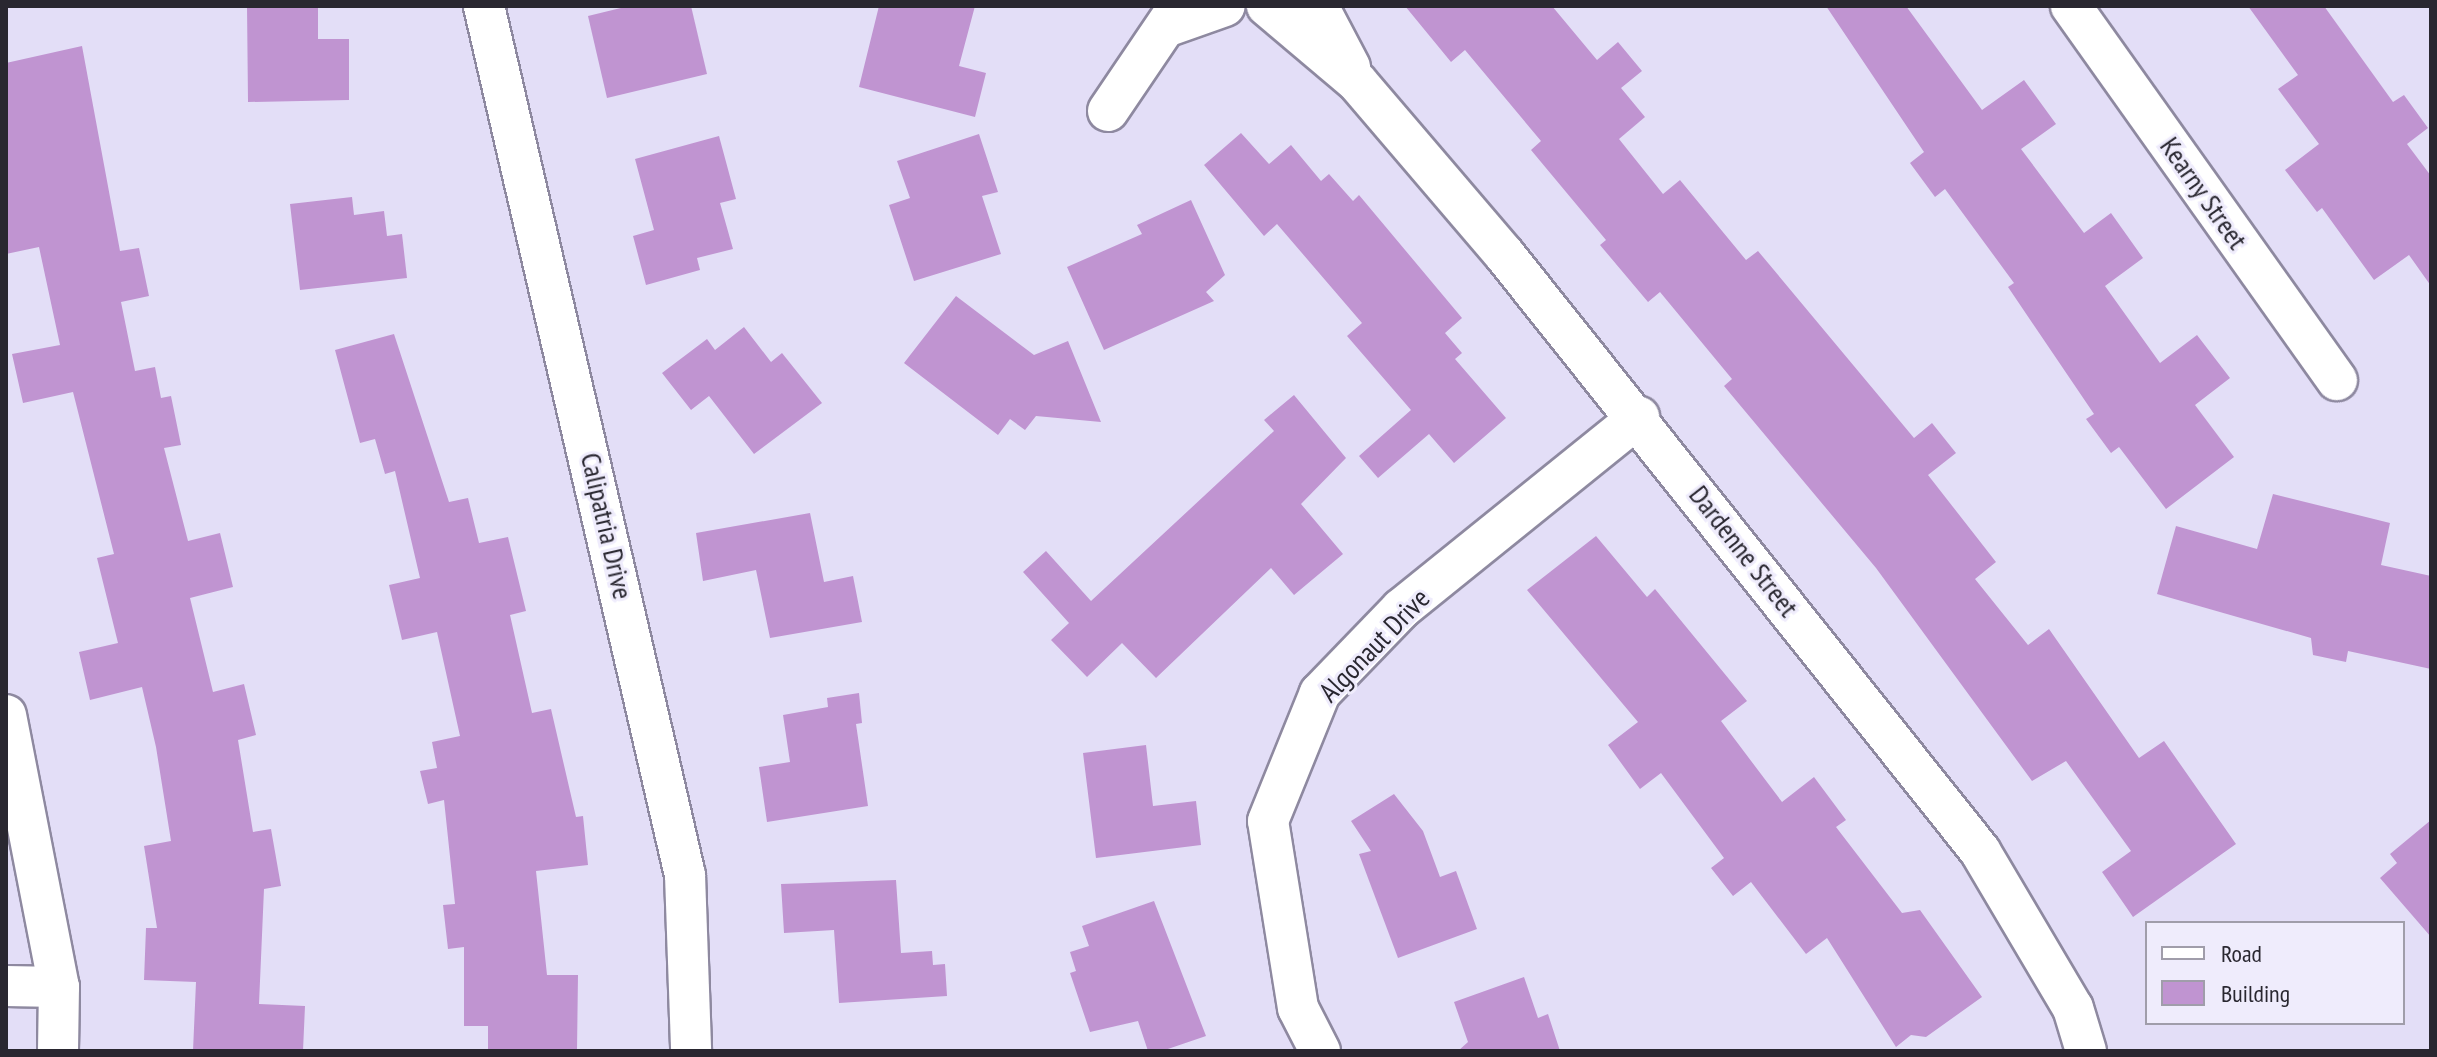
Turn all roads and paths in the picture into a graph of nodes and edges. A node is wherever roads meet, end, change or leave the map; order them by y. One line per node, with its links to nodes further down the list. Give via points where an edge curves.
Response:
1 (484, 6): 15 (street, Calipatria Drive, via 685,875)
2 (1225, 6): 6 (street)
3 (1267, 6): 7 (street, Dardenne Street)
4 (1318, 6): 7 (street, Dardenne Street)
5 (2071, 6): 9 (street, Kearny Street)
6 (1174, 16): 8 (street)
7 (1357, 82): 10 (street, Dardenne Street)
8 (1108, 111)
9 (2337, 380)
10 (1639, 417): 16 (street, Algonaut Drive, via 1401,609 1320,693 1268,821 1298,1008); 17 (street, Dardenne Street, via 1980,851 2073,1008)
11 (6, 715): 13 (street)
12 (6, 986): 13 (street)
13 (59, 987): 14 (street)
14 (58, 1051)
15 (691, 1051)
16 (1320, 1051)
17 (2086, 1051)

